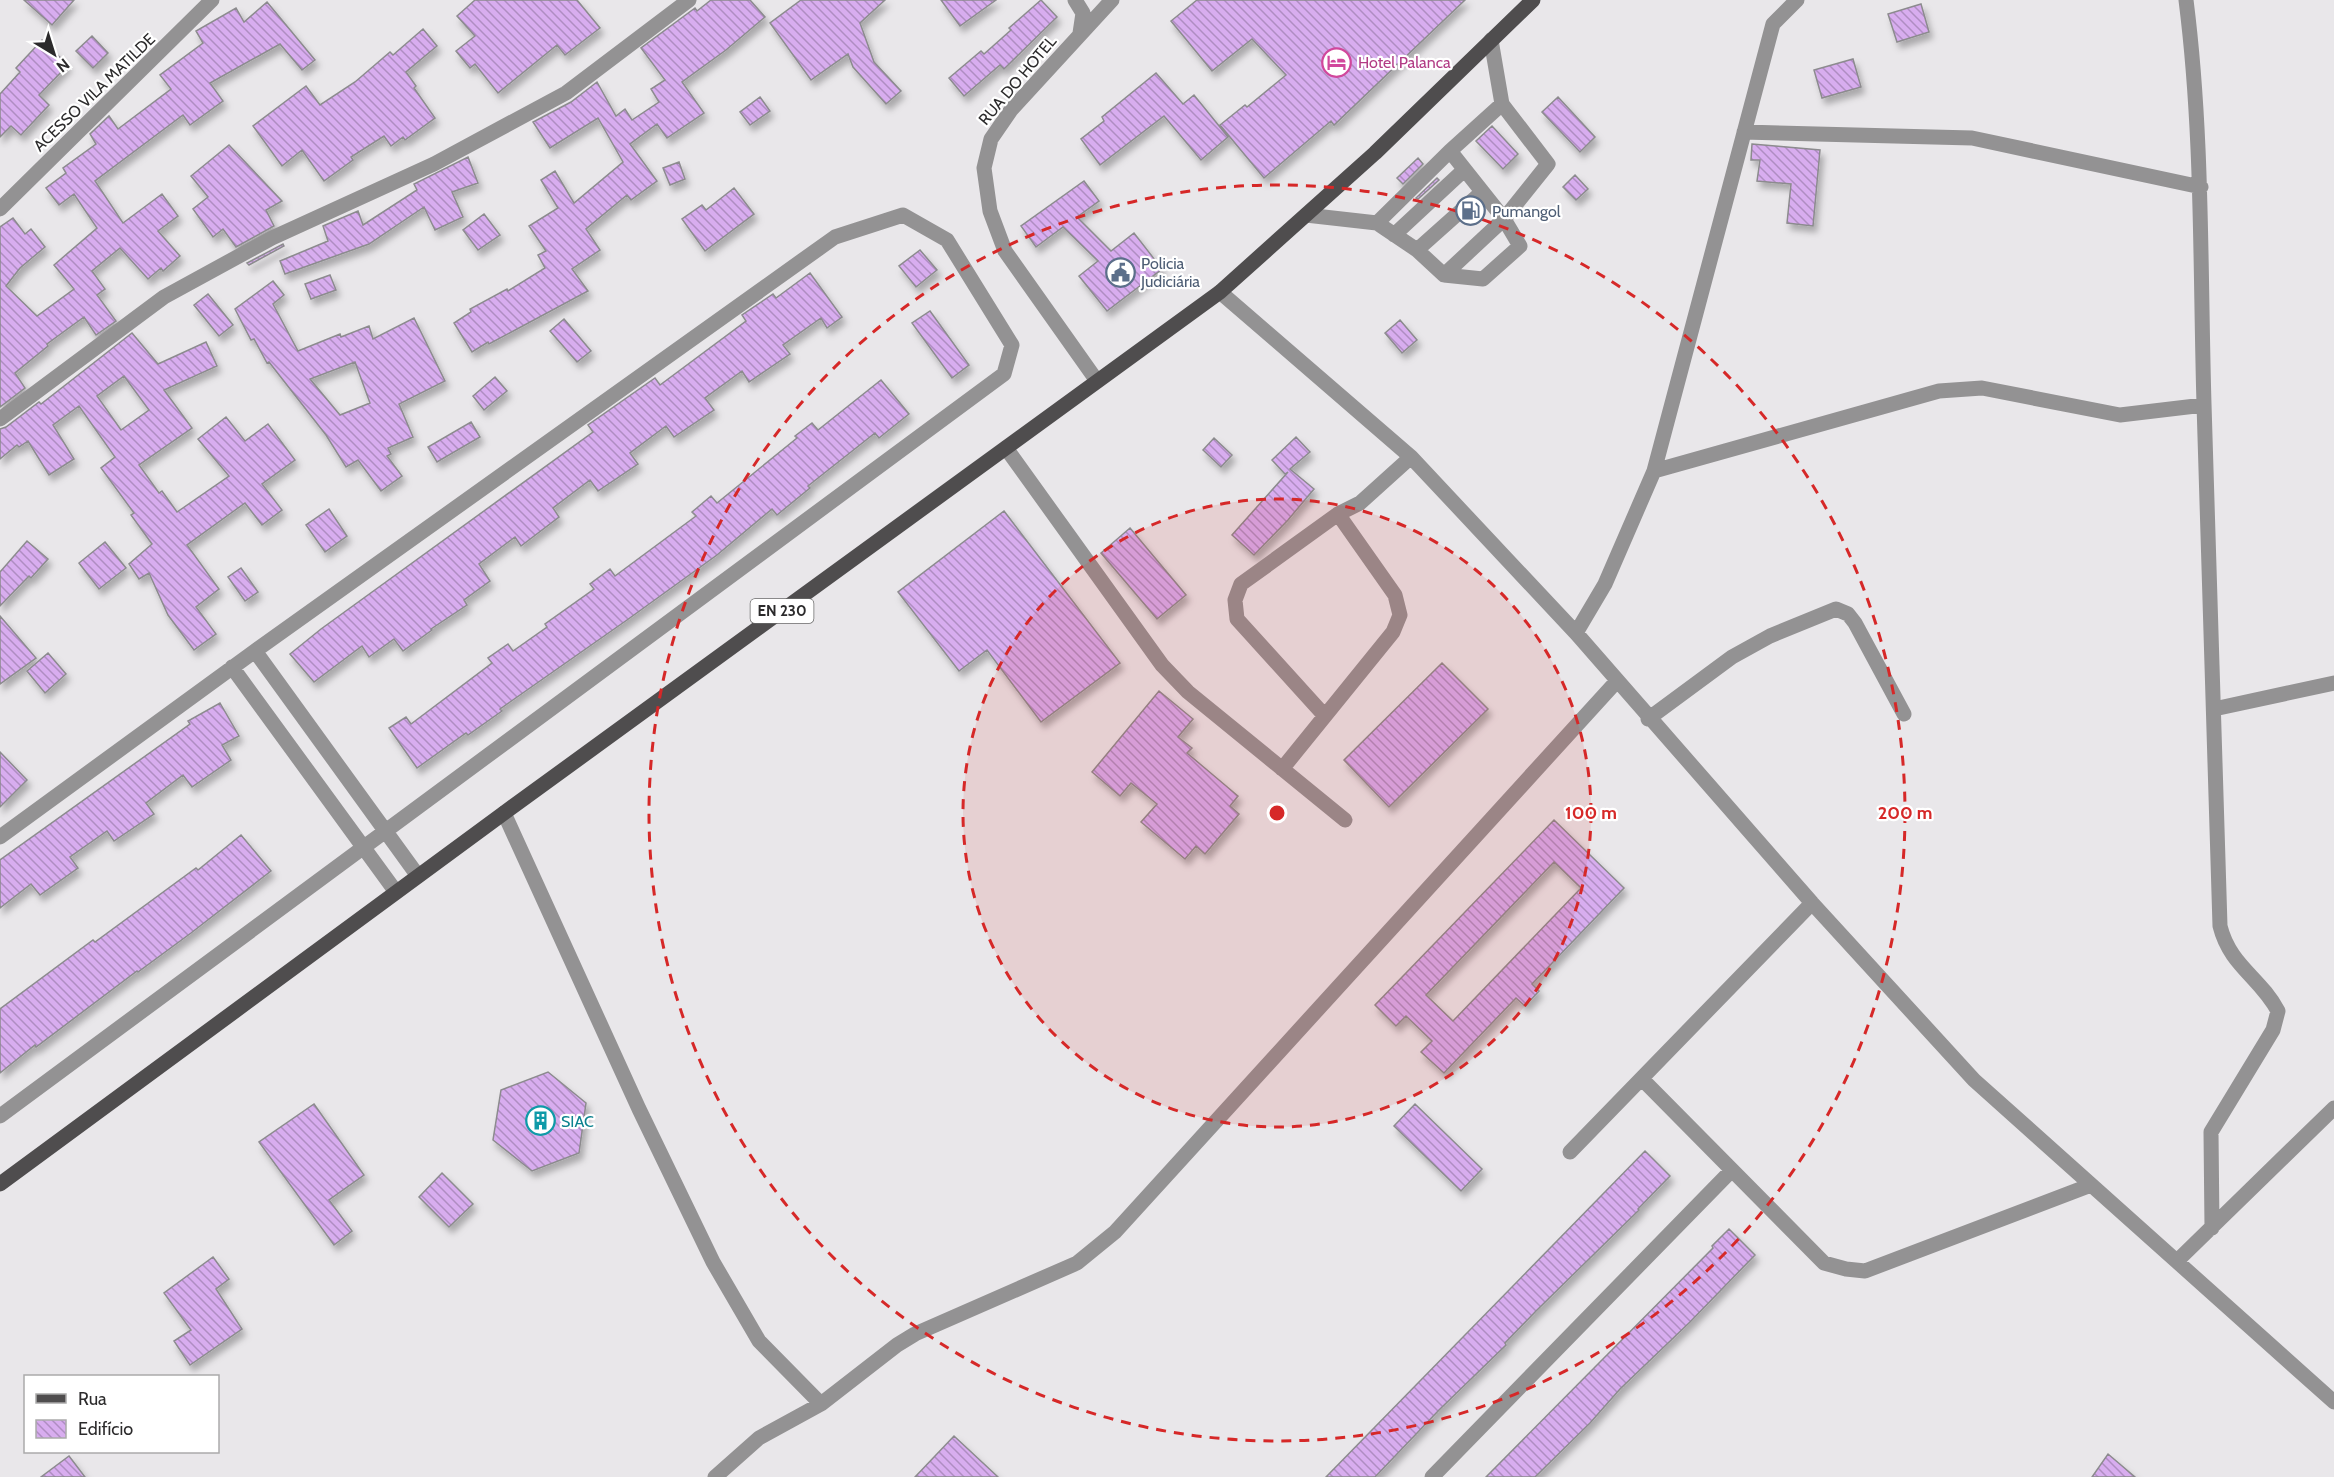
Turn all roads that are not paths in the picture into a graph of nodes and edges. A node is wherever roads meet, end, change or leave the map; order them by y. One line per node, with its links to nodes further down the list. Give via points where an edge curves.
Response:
1 (212, 0): 16 (street, ACESSO VILA MATILDE)
2 (689, 0): 26 (street, via 566,93 434,164 272,238 164,297)
3 (1075, 0): 8 (street, via 1083,13)
4 (1112, 0): 8 (street, RUA DO HOTEL)
5 (1533, 0): 9 (main road, EN 230)
6 (1797, 0): 11 (street, via 1773,24)
7 (2186, 0): 14 (street)
8 (1080, 33): 24 (street, RUA DO HOTEL, via 1006,117 991,139 984,168 990,211 1005,250)
9 (1491, 40): 10 (street); 17 (main road, EN 230)
10 (1502, 104): 12 (street); 18 (street, via 1548,164)
11 (1744, 132): 14 (street, via 1972,138); 29 (street)
12 (1450, 151): 13 (street); 19 (street)
13 (1464, 170): 15 (street); 20 (street)
14 (2201, 187): 25 (street)
15 (1482, 192): 18 (street); 21 (street)
16 (0, 208)
17 (1306, 215): 19 (street); 23 (main road, EN 230)
18 (1504, 219): 22 (street); 22 (street, via 1520,246 1483,279)
19 (1377, 223): 20 (street)
20 (1394, 235): 21 (street)
21 (1417, 250): 22 (street)
22 (1444, 275)
23 (1220, 292): 24 (main road, EN 230); 28 (street)
24 (1097, 381): 27 (main road, EN 230)
25 (2204, 405): 29 (street, via 2120,415 1994,389 1939,391); 36 (street)
26 (0, 419)
27 (1006, 448): 40 (street, via 1162,665 1188,692); 41 (main road, EN 230)
28 (1411, 457): 30 (street, via 1360,503); 31 (street)
29 (1654, 471): 31 (street, via 1605,584)
30 (1338, 514): 38 (street, via 1395,595 1400,615 1393,632); 38 (street, via 1241,584 1235,600 1237,619)
31 (1576, 633): 34 (street)
32 (255, 651): 33 (street); 43 (street); 43 (street, via 835,237 903,215 947,240 1012,345 1004,375)
33 (232, 667): 44 (street); 45 (street)
34 (1616, 682): 39 (street); 59 (street, via 1115,1232 1077,1263 915,1334)
35 (2334, 683): 36 (street)
36 (2214, 709): 56 (street, via 2220,926 2234,959 2271,997 2278,1011 2273,1030 2211,1132)
37 (1904, 714): 39 (street, via 1855,623 1848,614 1836,609 1770,636 1732,657)
38 (1324, 715): 40 (street)
39 (1648, 718): 48 (street)
40 (1282, 769): 42 (street)
41 (504, 813): 46 (main road, EN 230); 59 (street, via 713,1262 759,1341)
42 (1345, 820)
43 (386, 831): 45 (street); 46 (street)
44 (0, 837)
45 (363, 848): 47 (street); 51 (street)
46 (418, 876): 47 (main road, EN 230)
47 (396, 892): 54 (main road, EN 230)
48 (1812, 903): 49 (street); 55 (street, via 1974,1080)
49 (1642, 1079): 52 (street); 53 (street)
50 (2334, 1108): 56 (street)
51 (0, 1116)
52 (1570, 1152)
53 (1731, 1171): 55 (street, via 1824,1263 1865,1271); 61 (street)
54 (0, 1184)
55 (2091, 1185): 57 (street)
56 (2212, 1228): 57 (street)
57 (2177, 1261): 58 (street)
58 (2334, 1402)
59 (821, 1404): 60 (street, via 759,1438)
60 (715, 1477)
61 (1432, 1477)

